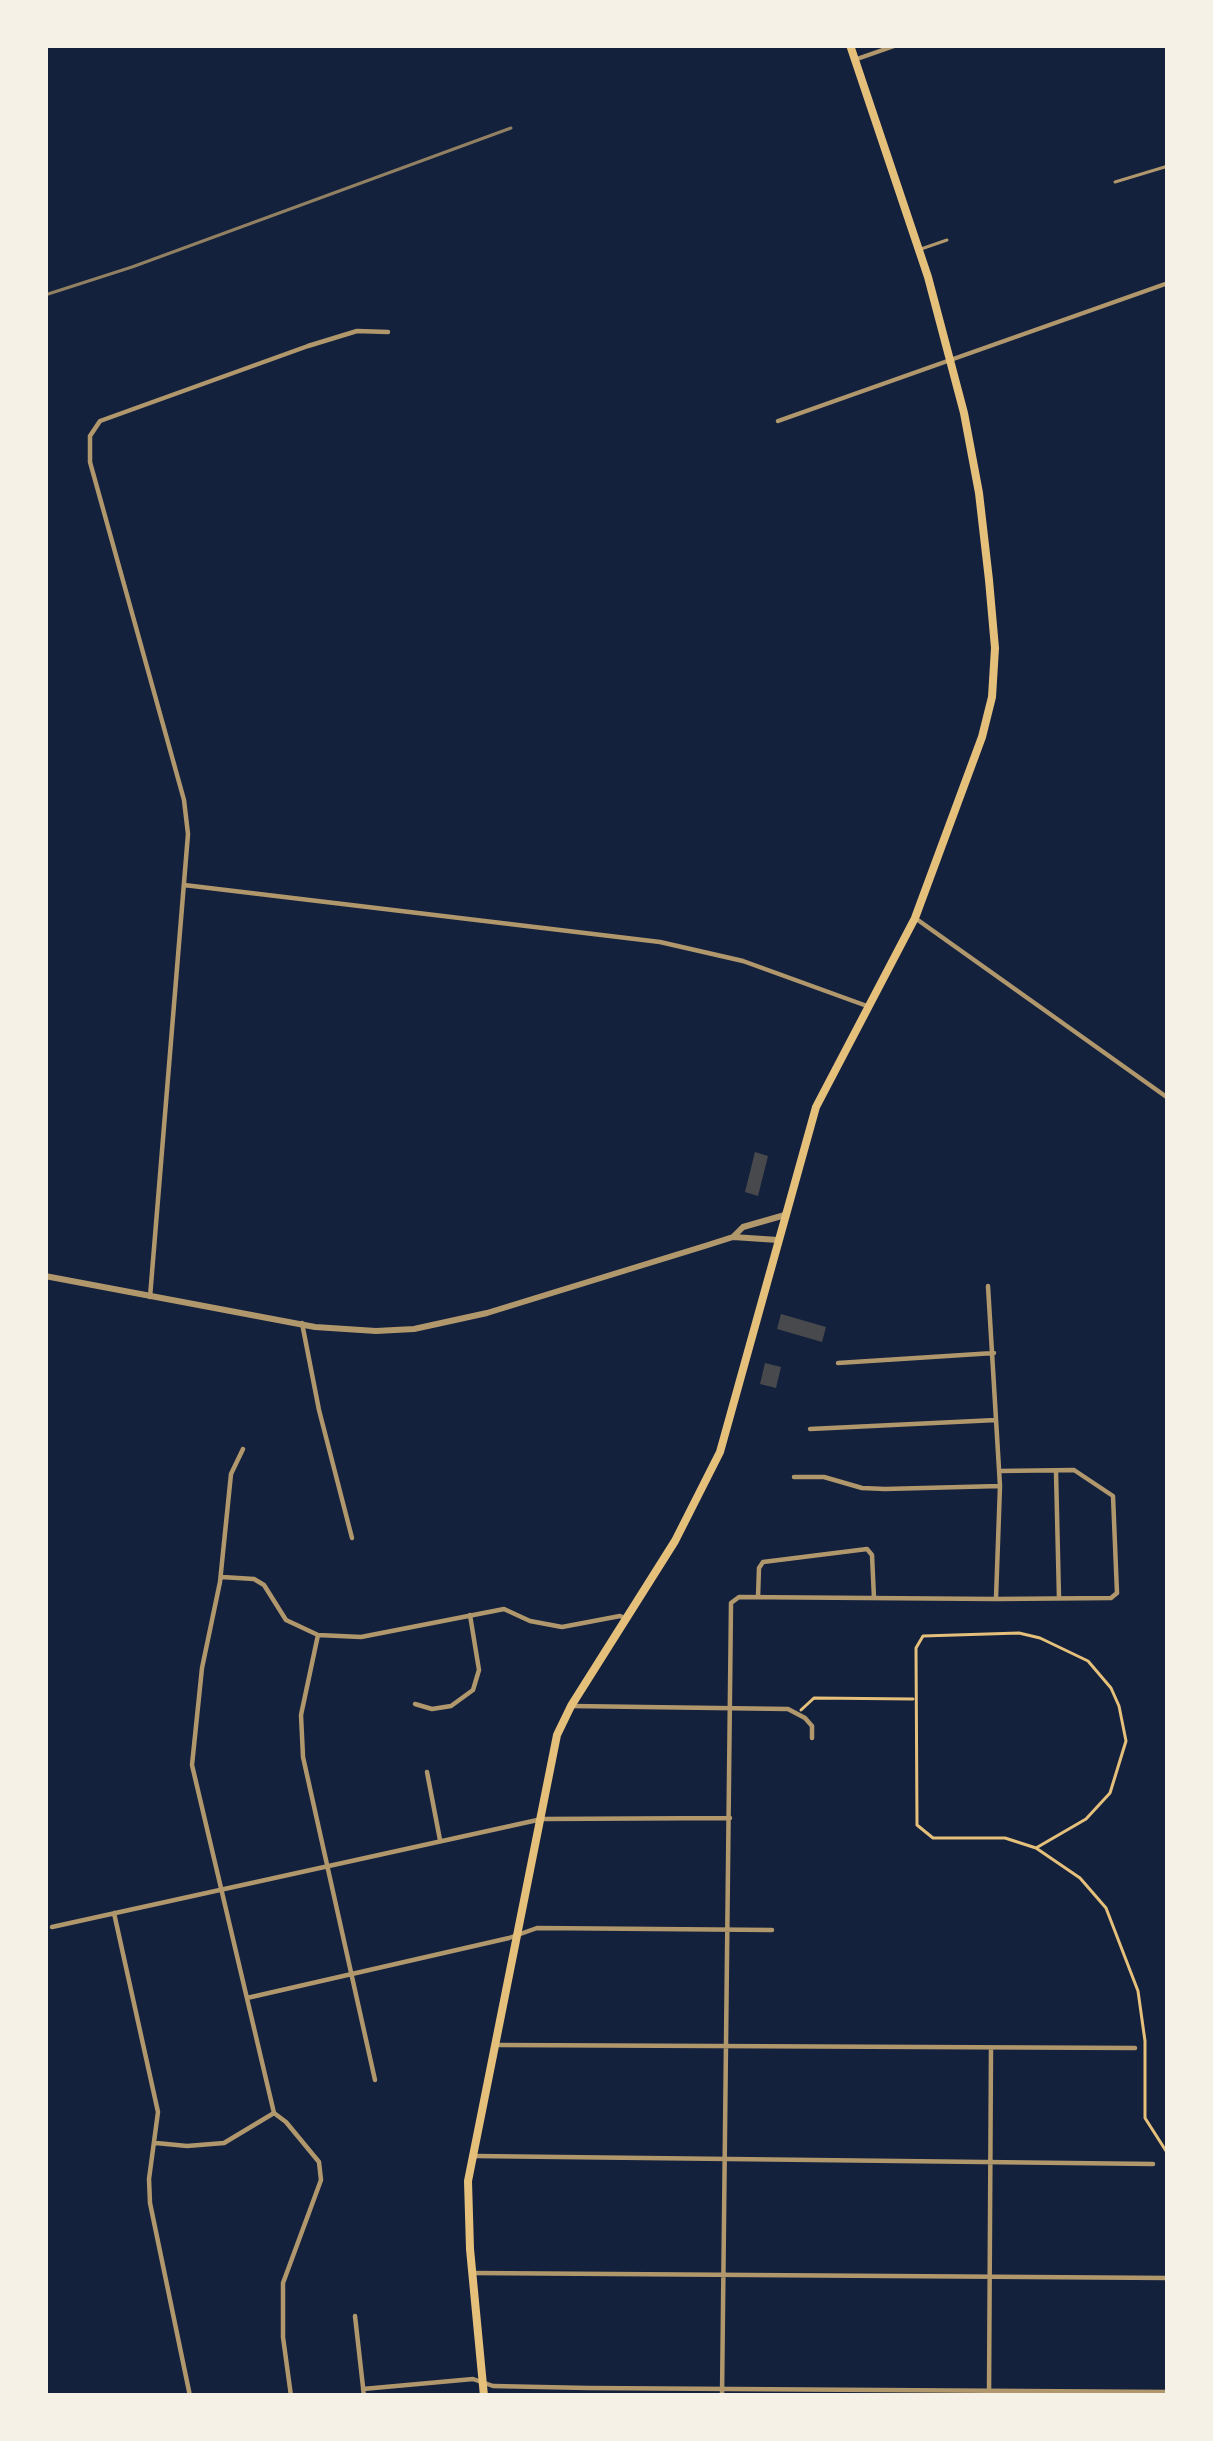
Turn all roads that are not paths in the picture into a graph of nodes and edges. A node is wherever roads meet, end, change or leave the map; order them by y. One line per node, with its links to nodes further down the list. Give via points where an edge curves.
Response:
1 (850, 45): 3 (main road)
2 (897, 45): 3 (street)
3 (854, 60): 7 (main road)
4 (1168, 166): 5 (lane)
5 (1115, 182)
6 (947, 240): 7 (lane)
7 (919, 250): 10 (main road)
8 (1168, 284): 10 (street)
9 (388, 332): 12 (street, via 357,331 308,346 100,421 90,436 89,462 184,800)
10 (952, 358): 11 (street); 13 (main road, via 980,493 994,676 982,737)
11 (778, 421)
12 (184, 885): 14 (street, via 660,942); 21 (street)
13 (915, 918): 14 (main road); 15 (street)
14 (866, 1006): 16 (main road, via 816,1107)
15 (1168, 1098)
16 (785, 1215): 17 (street); 18 (main road)
17 (733, 1237): 18 (street); 22 (street, via 451,1323 376,1331)
18 (778, 1240): 39 (main road, via 720,1452)
19 (45, 1276): 21 (street)
20 (988, 1286): 23 (street)
21 (150, 1297): 22 (street)
22 (302, 1323): 32 (street)
23 (994, 1353): 24 (street); 25 (street)
24 (838, 1363)
25 (997, 1420): 26 (street); 29 (street)
26 (810, 1430)
27 (243, 1449): 33 (street, via 232,1474)
28 (1056, 1470): 29 (street); 35 (street); 35 (street, via 1074,1470 1113,1496 1117,1593)
29 (999, 1471): 31 (street)
30 (794, 1477): 31 (street, via 862,1488)
31 (1000, 1486): 37 (street)
32 (352, 1538)
33 (220, 1576): 40 (street, via 264,1585 286,1620); 50 (street, via 191,1744)
34 (758, 1597): 36 (street); 36 (street, via 763,1562 867,1550); 43 (street, via 734,1598 730,1606)
35 (1059, 1598): 37 (street)
36 (874, 1599): 37 (street)
37 (996, 1599)
38 (470, 1615): 39 (street, via 504,1609 562,1628); 40 (street, via 361,1637); 41 (street, via 479,1670 473,1690 451,1706)
39 (627, 1619): 42 (main road)
40 (318, 1635): 49 (street, via 301,1715)
41 (415, 1705)
42 (571, 1706): 43 (street); 47 (main road, via 557,1736)
43 (729, 1708): 44 (street, via 799,1712); 46 (street)
44 (812, 1738)
45 (427, 1772): 48 (street)
46 (730, 1818): 47 (street); 53 (street)
47 (542, 1819): 48 (street); 55 (main road)
48 (440, 1840): 49 (street)
49 (328, 1866): 50 (street); 56 (street)
50 (221, 1889): 51 (street); 57 (street)
51 (114, 1913): 52 (street); 64 (street, via 158,2112)
52 (52, 1927)
53 (728, 1930): 54 (street); 55 (street); 59 (street)
54 (772, 1930)
55 (519, 1934): 56 (street); 58 (main road)
56 (351, 1971): 57 (street); 62 (street)
57 (246, 1998): 63 (street)
58 (496, 2045): 59 (street); 65 (main road)
59 (728, 2047): 60 (street); 66 (street)
60 (991, 2047): 61 (street); 67 (street)
61 (1135, 2048)
62 (375, 2080)
63 (274, 2113): 64 (street, via 224,2143); 80 (street, via 314,2153 321,2180 283,2283)
64 (154, 2143): 79 (street, via 150,2204)
65 (472, 2155): 66 (street); 69 (main road)
66 (727, 2160): 67 (street); 70 (street)
67 (990, 2161): 68 (street); 71 (street)
68 (1153, 2164)
69 (473, 2273): 70 (street); 74 (main road)
70 (722, 2274): 71 (street); 76 (street)
71 (990, 2278): 72 (street); 78 (street)
72 (1168, 2278)
73 (356, 2316): 75 (street)
74 (482, 2383): 75 (street); 76 (street); 81 (main road)
75 (363, 2392)
76 (722, 2392): 78 (street)
77 (1168, 2392): 78 (street)
78 (989, 2394)
79 (190, 2396)
80 (291, 2396)
81 (484, 2396)

